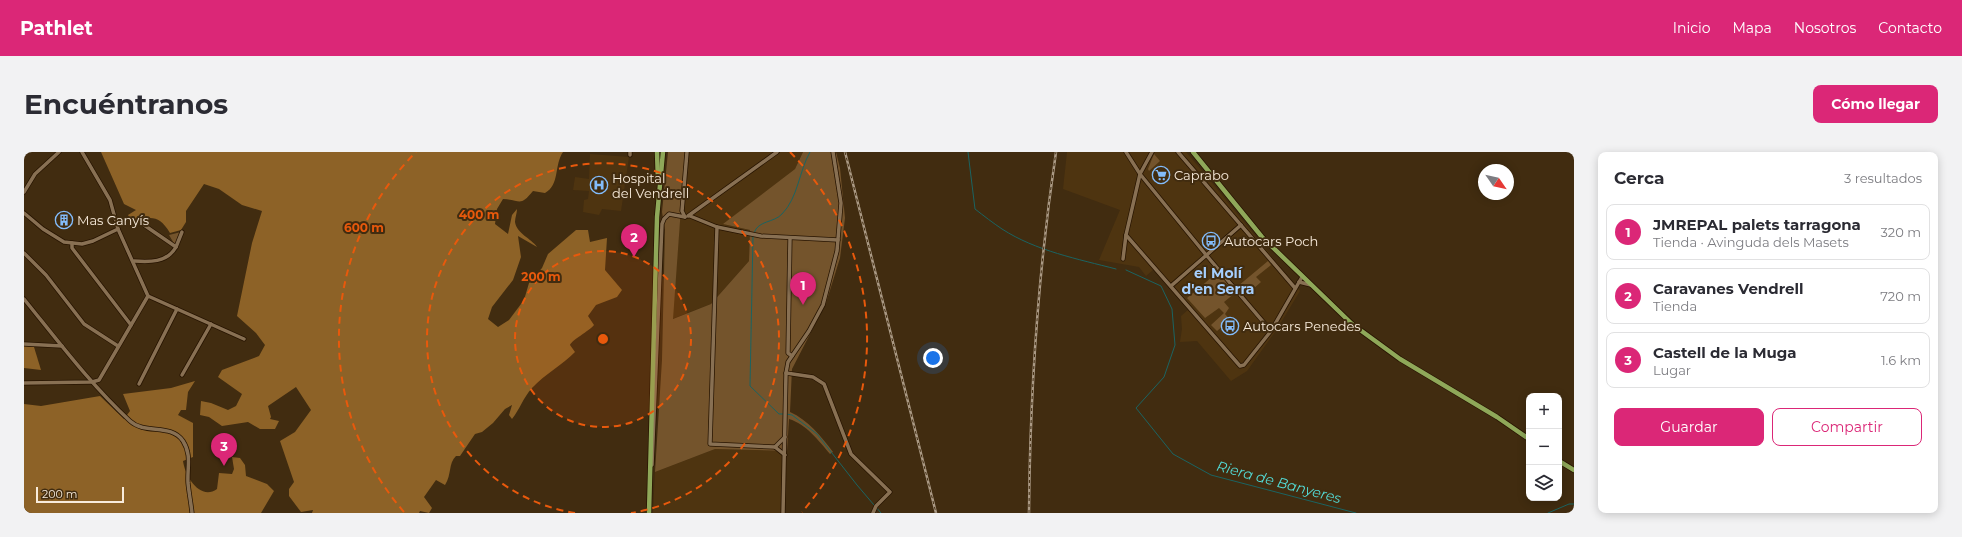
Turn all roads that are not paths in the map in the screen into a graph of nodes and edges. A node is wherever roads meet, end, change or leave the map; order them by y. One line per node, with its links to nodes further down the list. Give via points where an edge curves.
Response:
1 (59, 152): 13 (street, via 35,174)
2 (82, 152): 21 (street, via 110,200)
3 (657, 152): 14 (main road)
4 (663, 152): 14 (main road)
5 (687, 152): 17 (street, via 682,210)
6 (777, 152): 16 (street)
7 (833, 152): 25 (street, via 841,203)
8 (1126, 152): 12 (street)
9 (1152, 152): 12 (street)
10 (1178, 152): 19 (street)
11 (1193, 152): 32 (main road, via 1262,237)
12 (1140, 174): 23 (street); 29 (street)
13 (24, 192)
14 (659, 193): 63 (main road)
15 (24, 213): 26 (street, via 52,235 64,242)
16 (690, 216): 17 (street); 20 (street)
17 (685, 217): 63 (street, via 669,214 662,224 657,383)
18 (144, 225): 27 (street)
19 (1241, 225): 29 (street); 37 (street)
20 (717, 227): 24 (street); 57 (street, via 710,444)
21 (118, 229): 26 (street, via 93,241); 31 (street)
22 (182, 232): 27 (street)
23 (1126, 236): 30 (street); 36 (street)
24 (790, 238): 25 (street); 48 (street, via 788,352)
25 (838, 240): 48 (street, via 823,305)
26 (72, 243): 41 (street, via 72,248)
27 (176, 248): 31 (street, via 156,262)
28 (24, 253): 47 (street, via 46,275 84,324)
29 (1207, 256): 36 (street); 43 (street)
30 (1123, 259)
31 (134, 261): 38 (street)
32 (1298, 272): 33 (main road); 34 (street)
33 (1302, 277): 34 (street); 35 (main road)
34 (1299, 283): 35 (street); 37 (street)
35 (1311, 285): 55 (main road, via 1352,324 1383,348)
36 (1171, 286): 43 (street, via 1240,366 1244,365)
37 (1295, 288): 43 (street)
38 (148, 296): 40 (street); 41 (street)
39 (24, 299): 46 (street)
40 (177, 309): 42 (street); 53 (street)
41 (131, 324): 47 (street)
42 (212, 324): 44 (street); 50 (street)
43 (1271, 331)
44 (244, 339)
45 (24, 344): 46 (street)
46 (62, 346): 51 (street)
47 (118, 346): 51 (street, via 102,377)
48 (792, 356): 49 (street)
49 (786, 373): 54 (street); 67 (street, via 813,377 824,384 850,454 890,492)
50 (182, 375)
51 (92, 382): 52 (street); 64 (street, via 137,426 169,431 181,438 189,456 188,484)
52 (24, 383)
53 (139, 384)
54 (785, 436): 56 (street); 58 (street)
55 (1526, 437)
56 (780, 443): 57 (street); 58 (street)
57 (775, 447): 59 (street)
58 (785, 447): 59 (street); 60 (street)
59 (780, 451): 60 (street)
60 (785, 455): 66 (street)
61 (1562, 463): 62 (main road)
62 (1574, 470)
63 (650, 476): 65 (main road)
64 (192, 513)
65 (650, 513)
66 (783, 513)
67 (872, 513)

